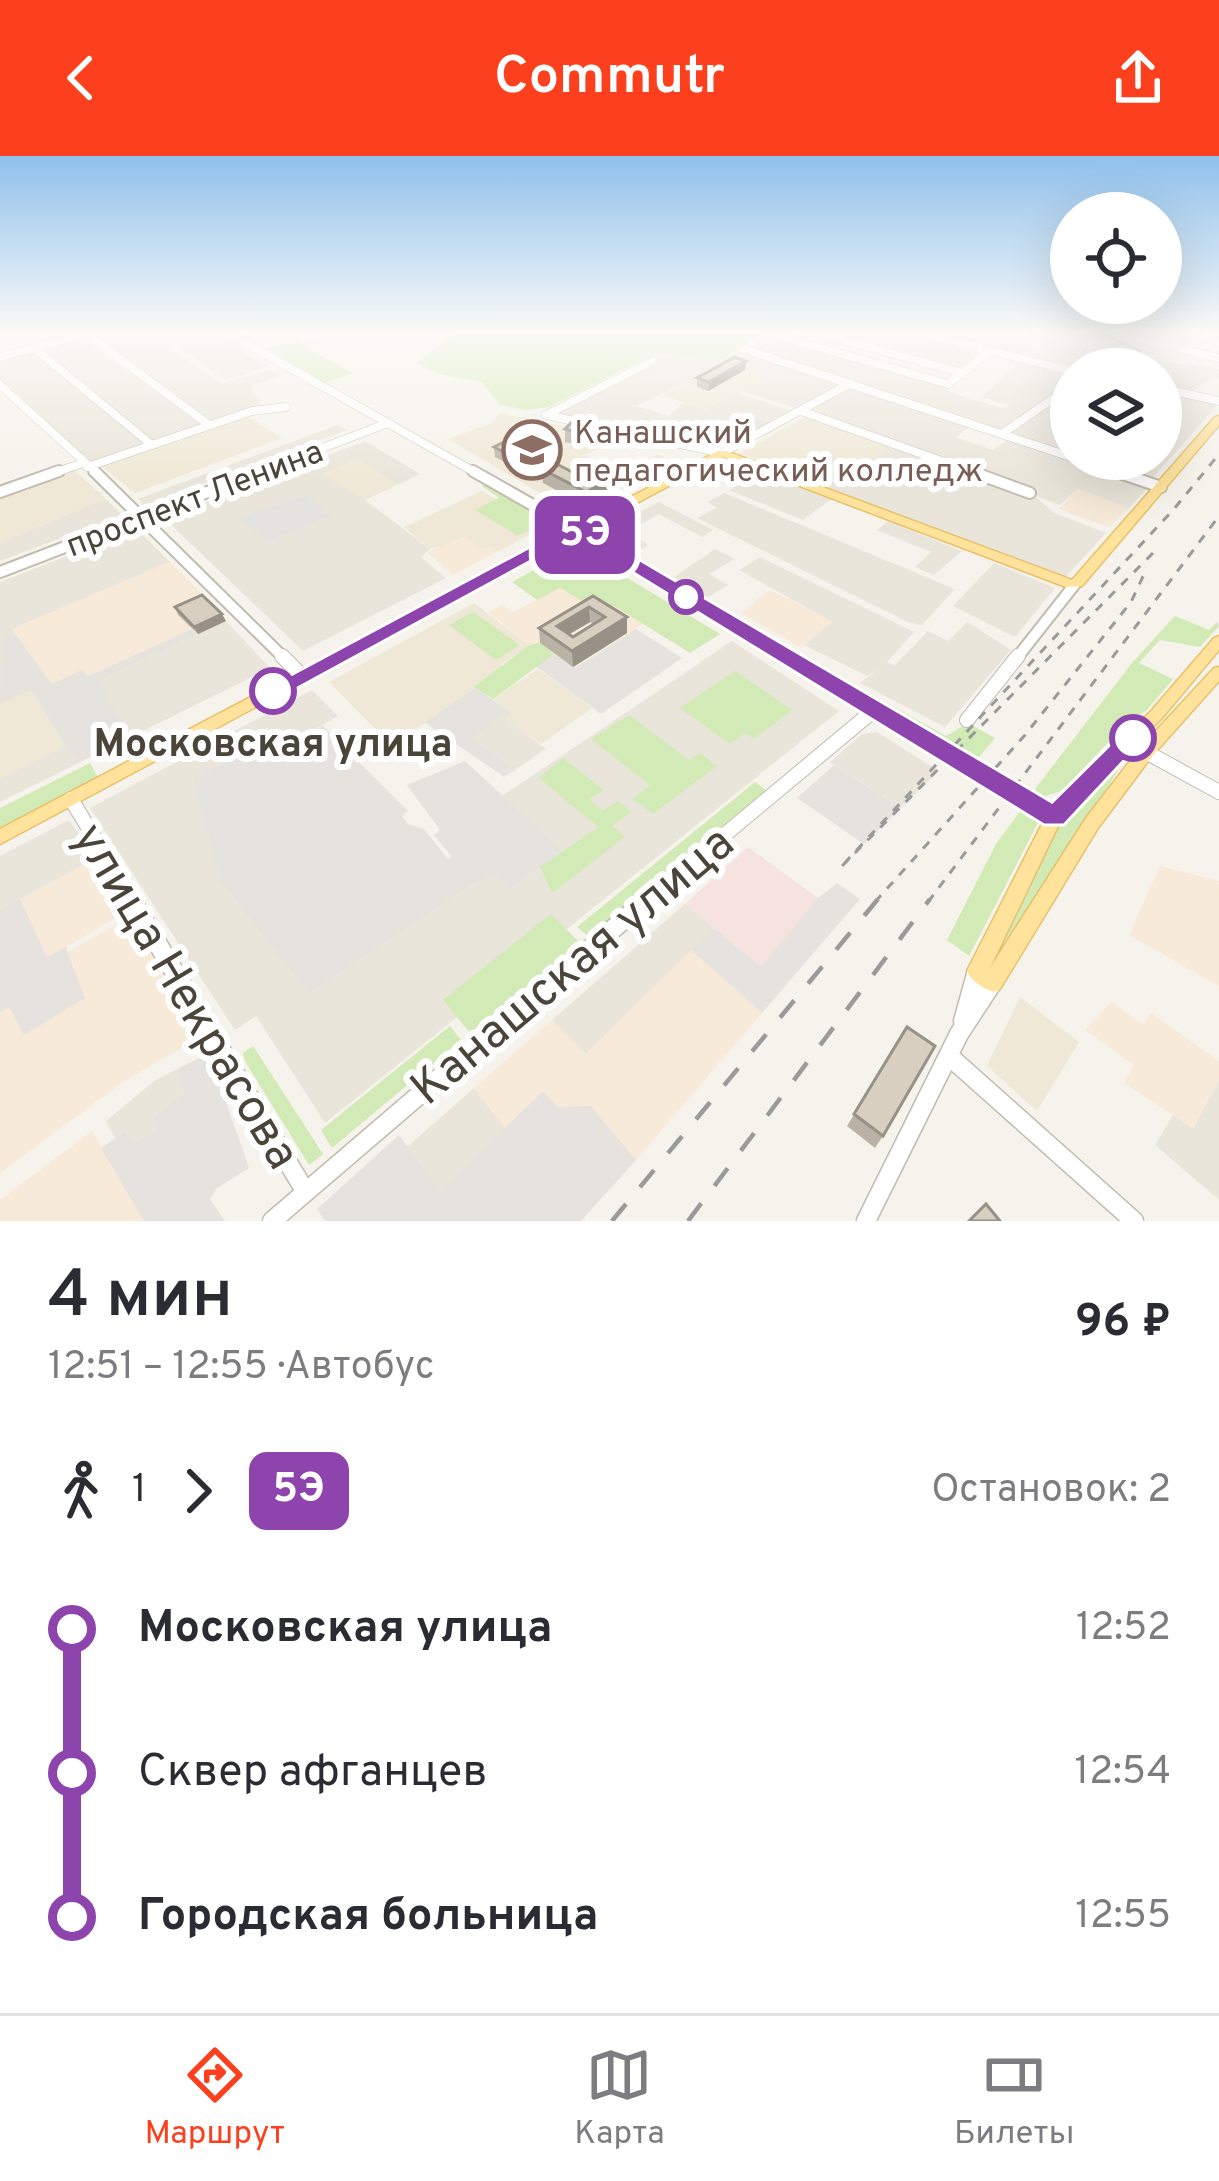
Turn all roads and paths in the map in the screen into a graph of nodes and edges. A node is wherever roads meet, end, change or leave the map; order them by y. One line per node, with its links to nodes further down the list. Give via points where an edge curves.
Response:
1 (76, 383): 16 (street)
2 (153, 383): 14 (street)
3 (316, 383): 13 (street)
4 (610, 383): 18 (street, via 546,415)
5 (851, 383): 11 (street); 15 (street)
6 (0, 385): 19 (street)
7 (1182, 392): 8 (street)
8 (1219, 400)
9 (1050, 401): 15 (street)
10 (286, 407): 14 (street)
11 (801, 411): 18 (street); 25 (street)
12 (1219, 419): 23 (main road)
13 (388, 423): 26 (street, проспект Ленина); 27 (street)
14 (209, 425): 16 (street)
15 (1002, 434): 17 (street)
16 (152, 445): 19 (street)
17 (1050, 450)
18 (722, 454): 22 (main road); 29 (main road)
19 (85, 465): 24 (street); 26 (street)
20 (0, 477): 24 (street)
21 (1140, 480): 23 (street)
22 (660, 485): 27 (street)
23 (1161, 487): 29 (main road)
24 (5, 490)
25 (1030, 493)
26 (144, 517): 28 (street, проспект Ленина); 32 (street)
27 (575, 530): 32 (main road); 33 (main road)
28 (0, 572)
29 (1066, 587): 34 (street)
30 (1219, 641): 40 (main road)
31 (1219, 672): 35 (main road)
32 (302, 676): 38 (main road)
33 (873, 711): 36 (main road); 44 (street, Канашская улица)
34 (967, 720)
35 (1146, 752): 37 (street); 42 (main road)
36 (974, 770)
37 (1219, 792)
38 (71, 799): 41 (main road); 44 (street, улица Некрасова)
39 (1028, 802): 40 (main road)
40 (1054, 817): 42 (main road)
41 (0, 837)
42 (985, 976): 43 (street)
43 (949, 1056): 46 (street); 47 (street)
44 (305, 1190): 45 (street, Канашская улица)
45 (272, 1221)
46 (866, 1221)
47 (1134, 1221)

